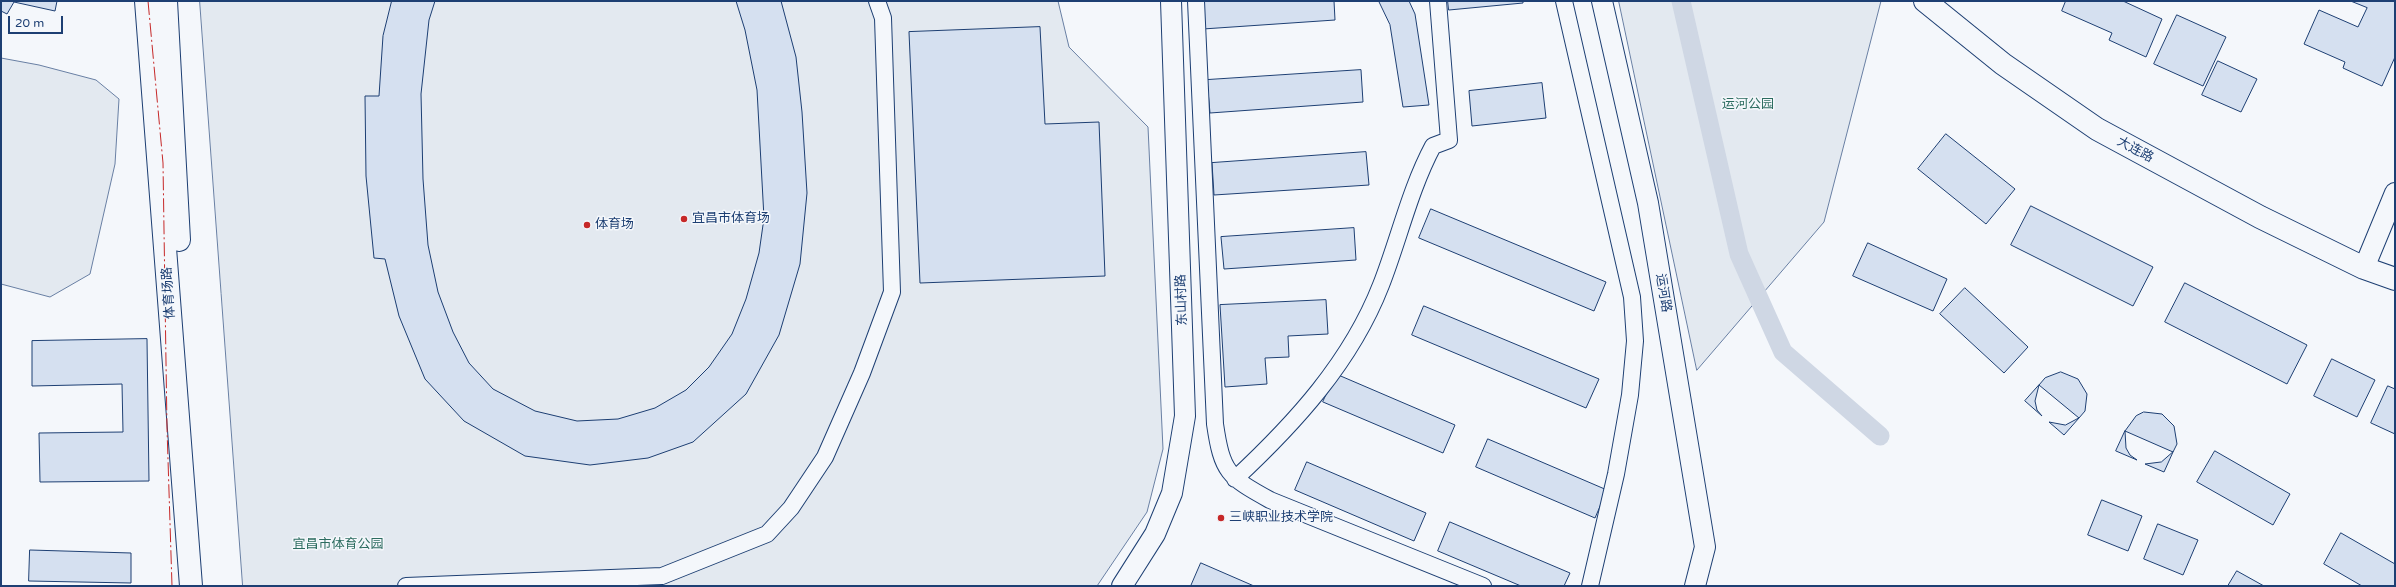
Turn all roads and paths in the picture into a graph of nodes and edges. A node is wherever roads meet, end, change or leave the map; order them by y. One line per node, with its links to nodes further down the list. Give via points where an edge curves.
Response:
1 (146, 1): 15 (main road, 体育场路)
2 (166, 1): 16 (main road, 体育场路, via 182,297)
3 (877, 1): 17 (street, via 884,18 892,292 862,373 825,457 791,508 767,534 662,576)
4 (1171, 1): 18 (street, 东山村路, via 1185,416 1172,493 1155,534)
5 (1196, 1): 14 (street, via 1216,424 1224,465)
6 (1438, 1): 14 (street, via 1449,140 1433,146 1421,167 1381,285 1361,330 1320,390 1276,440)
7 (1564, 1): 20 (street, via 1632,297 1635,341 1629,402)
8 (1602, 1): 21 (street, 运河路, via 1648,203 1705,547)
9 (1925, 1): 11 (main road, 大连路, via 2003,64 2097,129 2260,217)
10 (2395, 193): 11 (street)
11 (2364, 268): 12 (main road, 大连路); 13 (main road, 大连路)
12 (2395, 279)
13 (2395, 290)
14 (1235, 479): 19 (street, via 1270,500)
15 (191, 586)
16 (206, 586)
17 (406, 586)
18 (1122, 586)
19 (1483, 586)
20 (1590, 586)
21 (1695, 586)

